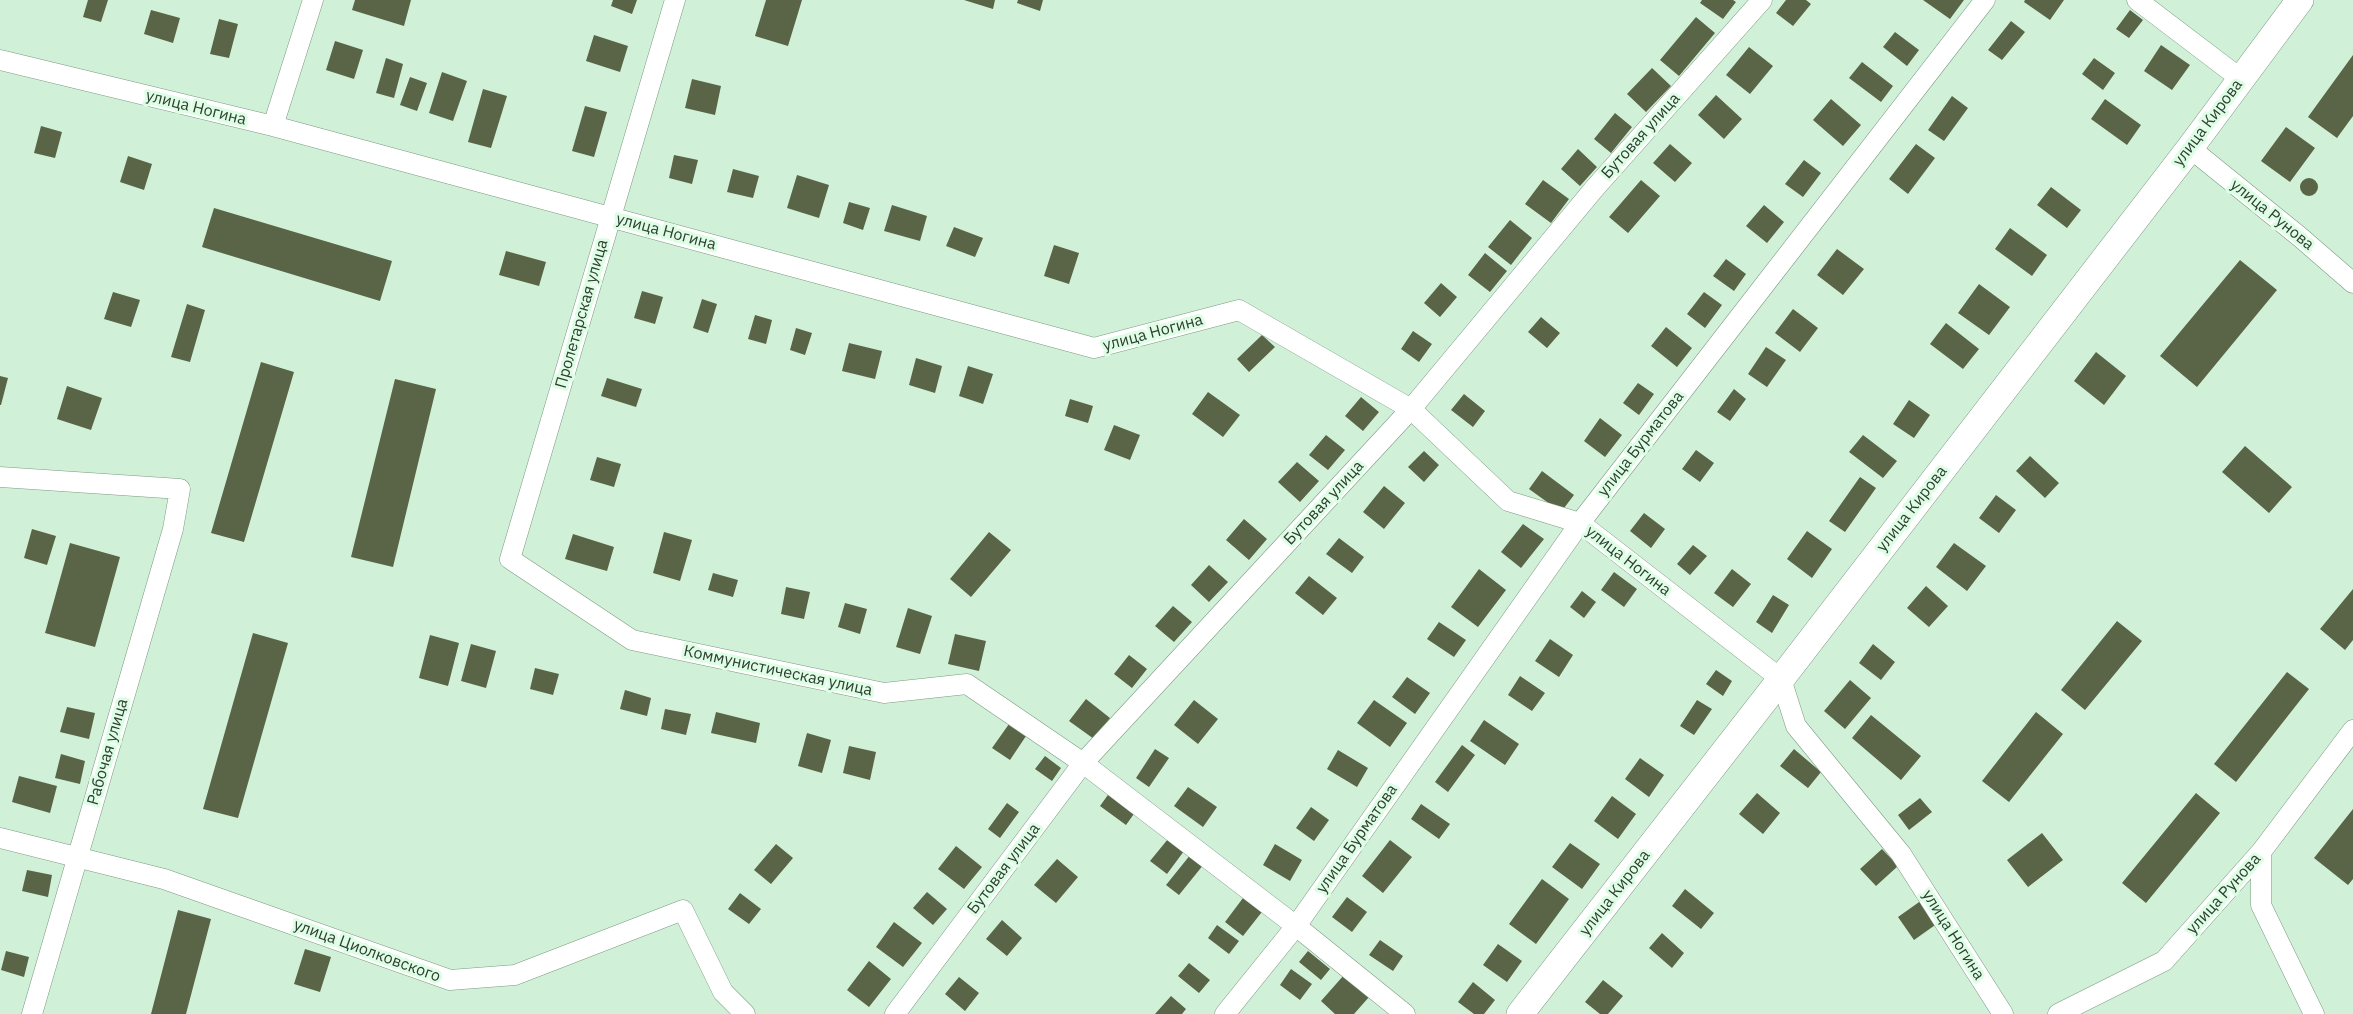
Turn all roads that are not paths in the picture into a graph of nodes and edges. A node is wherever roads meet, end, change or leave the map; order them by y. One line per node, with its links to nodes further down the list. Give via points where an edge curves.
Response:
1 (313, 0): 9 (street)
2 (675, 0): 11 (street, Пролетарская улица)
3 (1762, 0): 13 (street, Бутовая улица, via 1594,189)
4 (1985, 0): 15 (street, улица Бурматова)
5 (2137, 0): 8 (street)
6 (2300, 0): 8 (main road, улица Кирова)
7 (0, 60): 9 (street, улица Ногина)
8 (2241, 80): 10 (main road, улица Кирова)
9 (273, 126): 11 (street, улица Ногина)
10 (2190, 148): 12 (street, улица Рунова); 17 (main road, улица Кирова)
11 (610, 217): 13 (street, улица Ногина, via 1094,348 1239,310); 16 (street, Пролетарская улица)
12 (2353, 283)
13 (1411, 409): 15 (street, улица Ногина, via 1508,501); 19 (street, Бутовая улица)
14 (0, 477): 22 (street, Рабочая улица, via 180,489 173,529)
15 (1580, 523): 17 (street, улица Ногина); 23 (street, улица Бурматова)
16 (510, 559): 19 (street, Коммунистическая улица, via 632,640 884,693 967,684)
17 (1781, 679): 29 (main road, улица Кирова); 30 (street, улица Ногина, via 1796,726 1902,854)
18 (2353, 730): 21 (street, улица Рунова)
19 (1083, 763): 23 (street, Коммунистическая улица); 26 (street, Бутовая улица)
20 (0, 838): 22 (street, улица Циолковского)
21 (2261, 852): 31 (street, улица Рунова, via 2164,961); 32 (street, via 2261,904)
22 (78, 856): 24 (street, Рабочая улица); 25 (street, улица Циолковского, via 164,879 450,981 515,975 683,910 723,992)
23 (1296, 926): 27 (street, улица Бурматова); 28 (street, Коммунистическая улица)
24 (33, 1014)
25 (745, 1014)
26 (895, 1014)
27 (1225, 1014)
28 (1405, 1014)
29 (1520, 1014)
30 (2003, 1014)
31 (2058, 1014)
32 (2314, 1014)

